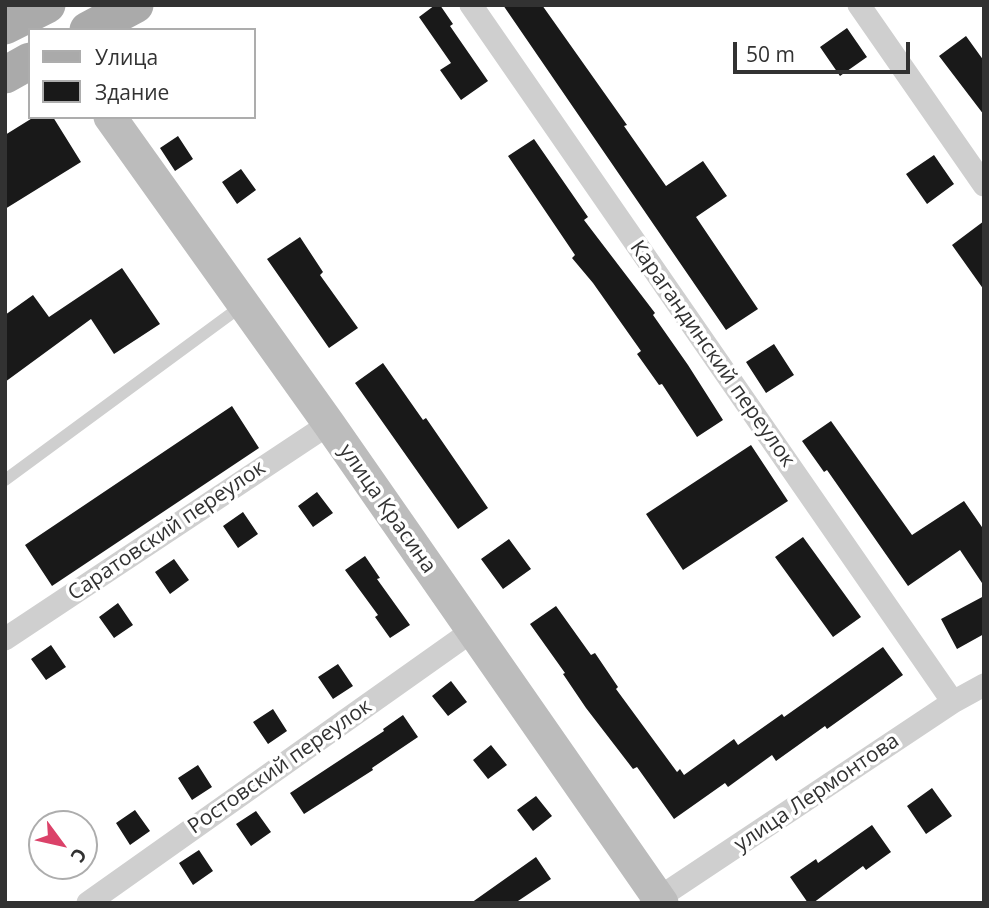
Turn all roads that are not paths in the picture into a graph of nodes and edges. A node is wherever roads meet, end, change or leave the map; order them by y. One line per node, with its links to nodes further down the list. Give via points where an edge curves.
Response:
1 (135, 5): 4 (main road)
2 (471, 5): 15 (street, Карагандинский переулок)
3 (859, 5): 8 (street)
4 (92, 28)
5 (28, 62): 6 (main road)
6 (5, 75)
7 (111, 119): 9 (street, улица Красина)
8 (984, 185)
9 (243, 304): 10 (street, улица Красина); 11 (lane)
10 (329, 424): 12 (street, улица Красина); 13 (street, Саратовский переулок)
11 (5, 480)
12 (472, 631): 16 (street, улица Красина); 17 (street, Ростовский переулок)
13 (5, 639)
14 (984, 685): 15 (street, улица Лермонтова)
15 (953, 702): 16 (street, улица Лермонтова)
16 (657, 901)
17 (88, 903)

